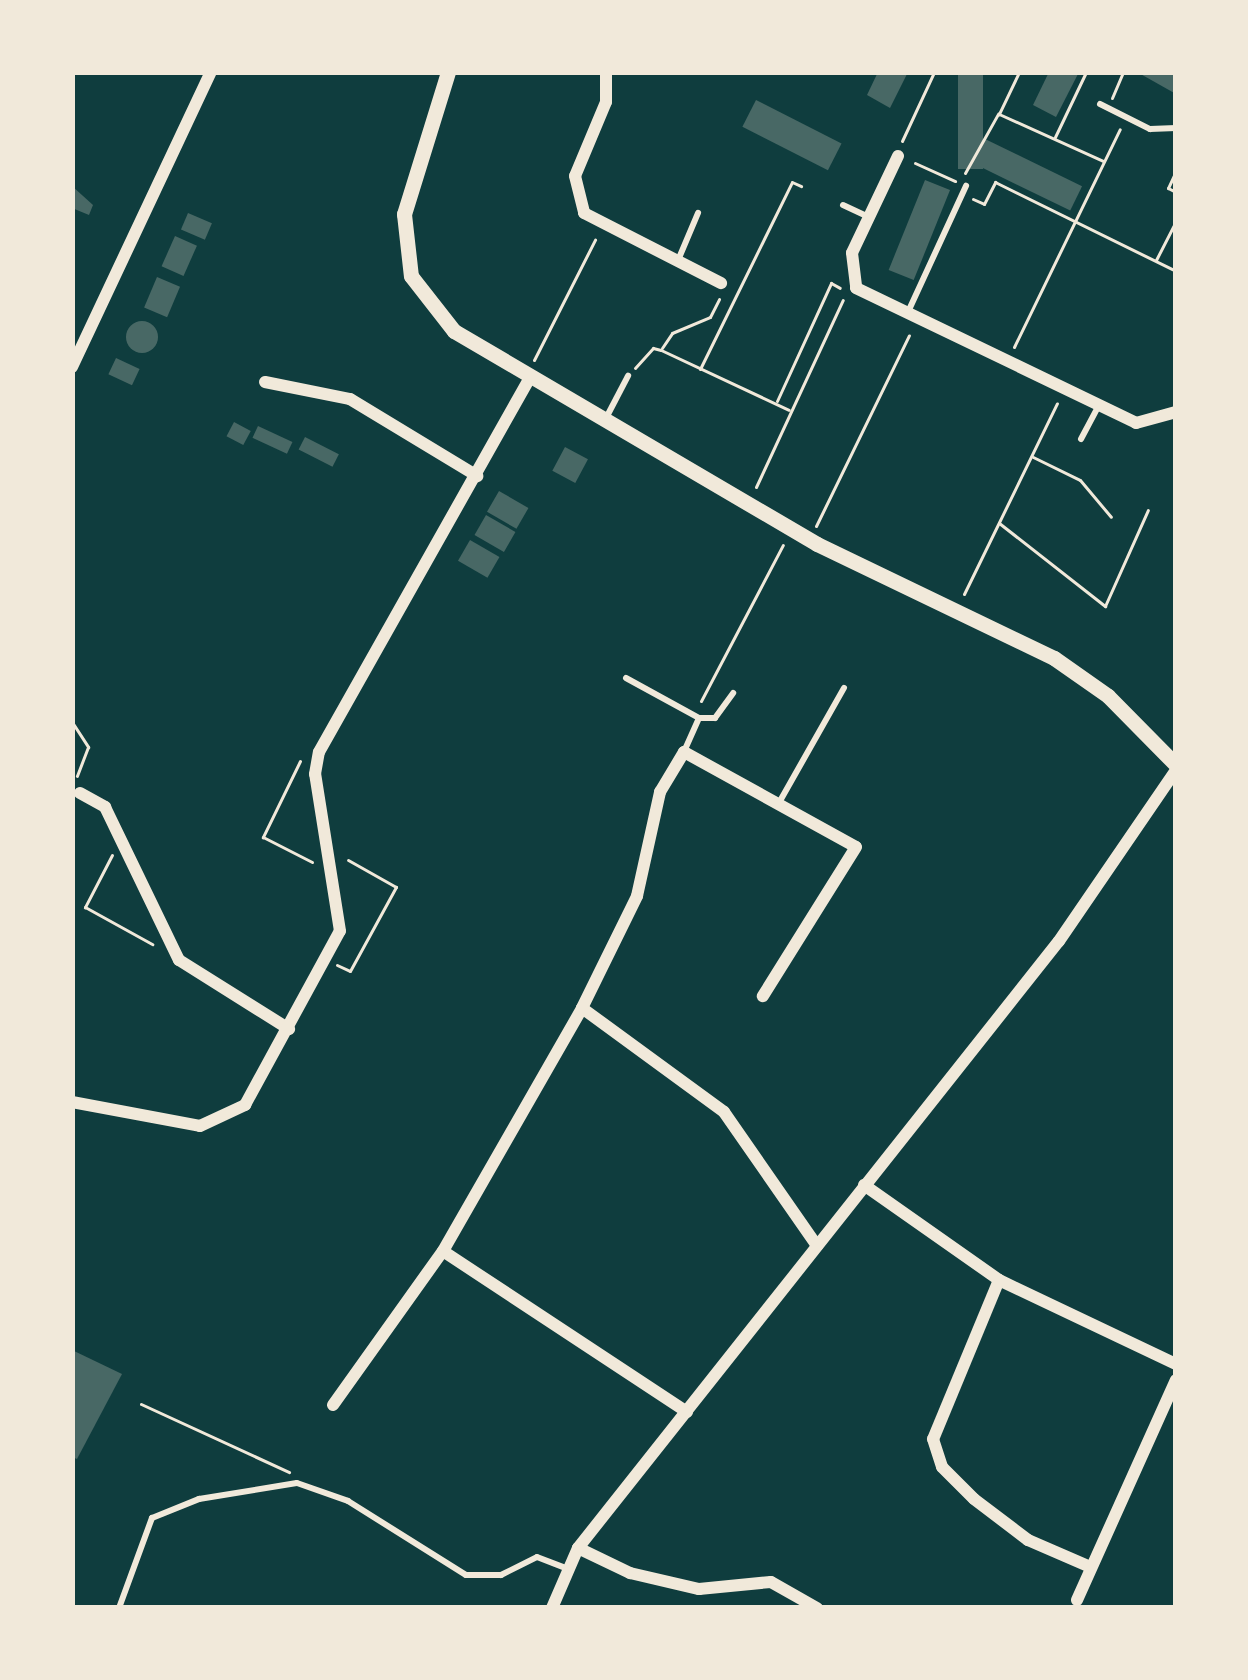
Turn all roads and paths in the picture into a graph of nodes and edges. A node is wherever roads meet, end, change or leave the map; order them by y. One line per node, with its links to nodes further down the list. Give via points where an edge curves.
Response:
1 (212, 72): 35 (street)
2 (448, 72): 38 (street, via 404,214 411,276 454,331)
3 (606, 72): 24 (street, via 606,102 575,176 584,213)
4 (934, 72): 13 (path)
5 (1018, 72): 9 (path)
6 (1086, 72): 12 (path)
7 (1124, 72): 8 (path)
8 (1103, 105): 10 (lane)
9 (1000, 114): 12 (path); 17 (path)
10 (1126, 117): 11 (lane, via 1150,129); 14 (path)
11 (1176, 128)
12 (1054, 139): 14 (path)
13 (898, 156): 17 (path); 21 (street)
14 (1105, 162): 22 (path)
15 (1176, 171): 18 (path, via 1168,188)
16 (801, 186): 31 (path, via 793,182)
17 (963, 188): 22 (path, via 984,204 995,182); 32 (lane)
18 (1176, 192)
19 (843, 205): 21 (lane)
20 (698, 214): 25 (lane)
21 (868, 217): 29 (street, via 852,253)
22 (1076, 221): 26 (path); 34 (path)
23 (1176, 221): 26 (path)
24 (603, 224): 25 (street); 38 (path)
25 (678, 262): 28 (street)
26 (1155, 262): 27 (path)
27 (1176, 271)
28 (721, 283): 30 (path)
29 (851, 290): 32 (street); 41 (path, via 831,283); 43 (path)
30 (719, 304): 31 (path); 33 (path, via 710,317 672,333)
31 (730, 308): 36 (path)
32 (913, 314): 34 (street); 56 (path)
33 (661, 350): 36 (path); 37 (path, via 653,348)
34 (1007, 359): 40 (street)
35 (72, 368)
36 (700, 369): 41 (path)
37 (628, 376): 45 (lane)
38 (527, 379): 45 (street); 50 (street)
39 (265, 382): 50 (street, via 350,399)
40 (1074, 391): 42 (street); 46 (path)
41 (776, 402): 43 (path)
42 (1100, 403): 44 (street, via 1136,423); 48 (lane)
43 (791, 410): 51 (path)
44 (1176, 412)
45 (603, 423): 51 (street)
46 (1047, 424): 47 (path); 49 (path)
47 (1058, 427)
48 (1081, 439)
49 (1031, 456): 53 (path, via 1080,480); 54 (path)
50 (477, 476): 63 (street)
51 (748, 505): 55 (street)
52 (1148, 510): 54 (path, via 1105,606)
53 (1111, 517)
54 (999, 523): 57 (path)
55 (791, 529): 56 (street); 61 (path)
56 (810, 539): 65 (street, via 1054,658 1108,696)
57 (963, 596)
58 (626, 678): 61 (lane)
59 (844, 688): 67 (lane)
60 (733, 693): 61 (lane, via 715,718)
61 (697, 716): 64 (lane)
62 (72, 722): 66 (path, via 88,746)
63 (319, 752): 69 (street); 70 (path, via 307,746 262,837)
64 (684, 752): 67 (street); 74 (street, via 660,792 637,896)
65 (1176, 768): 77 (street, via 1059,941)
66 (76, 791): 68 (street, via 105,807)
67 (778, 804): 73 (street, via 856,847)
68 (121, 839): 72 (street); 72 (path, via 85,907)
69 (327, 854): 70 (street); 71 (path, via 395,887 350,971)
70 (330, 871): 71 (street, via 340,931)
71 (325, 958): 75 (street)
72 (179, 960): 75 (street)
73 (763, 996)
74 (582, 1008): 78 (street, via 724,1112); 79 (street)
75 (289, 1029): 76 (street, via 245,1105 200,1126)
76 (72, 1102)
77 (864, 1185): 78 (street); 80 (street)
78 (817, 1246): 85 (street)
79 (443, 1251): 84 (street); 85 (street)
80 (999, 1280): 81 (street); 88 (street, via 933,1439 942,1467 974,1499 1028,1540)
81 (1176, 1364)
82 (1176, 1380): 88 (street)
83 (141, 1404): 86 (path, via 288,1469)
84 (333, 1405)
85 (687, 1412): 87 (street)
86 (297, 1483): 89 (lane, via 348,1501 466,1575 501,1575 537,1557); 91 (lane, via 199,1499 152,1517)
87 (578, 1548): 89 (street); 93 (street, via 630,1573 699,1589 771,1582)
88 (1090, 1567): 90 (street)
89 (566, 1568): 92 (street)
90 (1078, 1600)
91 (118, 1608)
92 (552, 1608)
93 (817, 1608)

